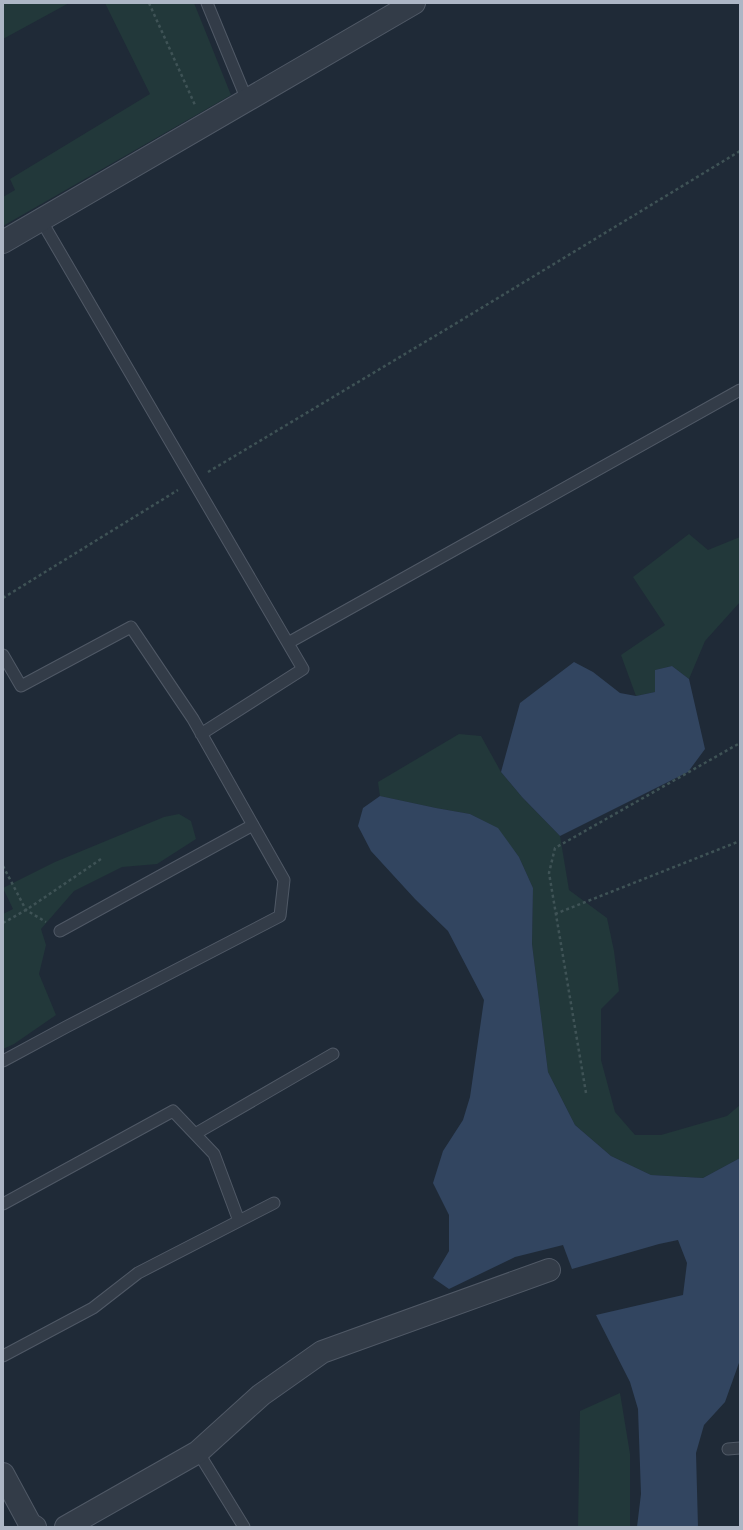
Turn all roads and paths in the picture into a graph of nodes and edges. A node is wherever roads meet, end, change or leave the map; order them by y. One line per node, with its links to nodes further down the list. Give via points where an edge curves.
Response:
1 (149, 3): 5 (path)
2 (207, 3): 4 (lane)
3 (402, 6): 4 (street)
4 (247, 100): 5 (street)
5 (204, 125): 7 (street)
6 (740, 150): 10 (path)
7 (41, 220): 8 (street); 10 (lane)
8 (3, 242)
9 (740, 390): 12 (lane)
10 (193, 480): 11 (path); 12 (lane)
11 (3, 598)
12 (288, 643): 14 (lane, via 303,669)
13 (3, 655): 14 (lane, via 21,686 131,627 193,719)
14 (200, 734): 16 (lane)
15 (740, 744): 21 (path, via 555,848 549,873)
16 (253, 825): 23 (lane); 25 (lane, via 284,880 280,916)
17 (740, 841): 21 (path)
18 (101, 860): 20 (path)
19 (3, 866): 20 (path)
20 (26, 910): 22 (path); 23 (path)
21 (555, 914): 26 (path)
22 (3, 923)
23 (60, 931)
24 (333, 1054): 27 (lane)
25 (3, 1061)
26 (586, 1092)
27 (195, 1134): 29 (lane, via 173,1112); 30 (lane, via 214,1154)
28 (274, 1203): 30 (lane)
29 (3, 1204)
30 (239, 1221): 32 (lane, via 138,1273 93,1308)
31 (549, 1270): 35 (street, via 322,1352 261,1395)
32 (3, 1356)
33 (740, 1448): 34 (lane)
34 (728, 1449)
35 (198, 1452): 38 (street); 39 (lane)
36 (3, 1474): 37 (street)
37 (31, 1526)
38 (66, 1527)
39 (244, 1527)

